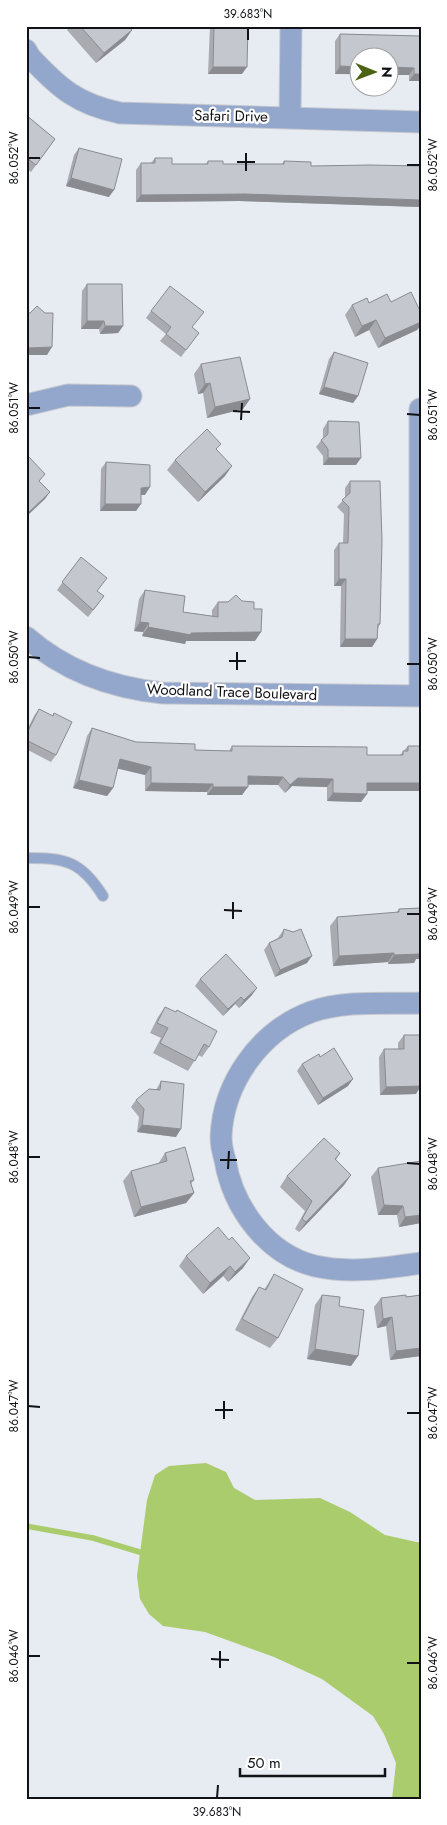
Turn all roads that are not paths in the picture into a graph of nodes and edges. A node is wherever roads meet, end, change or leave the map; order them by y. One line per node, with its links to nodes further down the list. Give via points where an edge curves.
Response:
1 (291, 26): 3 (street)
2 (26, 50): 3 (street, Safari Drive, via 65,92 82,102 120,114)
3 (290, 117): 4 (street, Safari Drive)
4 (421, 122)
5 (131, 396): 6 (street, via 68,396)
6 (26, 405)
7 (420, 409): 9 (street)
8 (26, 637): 9 (street, Woodland Trace Boulevard, via 64,664 100,680 136,690)
9 (420, 696)
10 (26, 858): 11 (lane, via 50,858 77,865 93,880)
11 (103, 896)
12 (421, 1003): 13 (street, via 342,1005 312,1012 274,1033 256,1050 239,1074 228,1100 221,1138 227,1172 241,1208 263,1237 285,1254 314,1266 344,1271)
13 (421, 1263)

